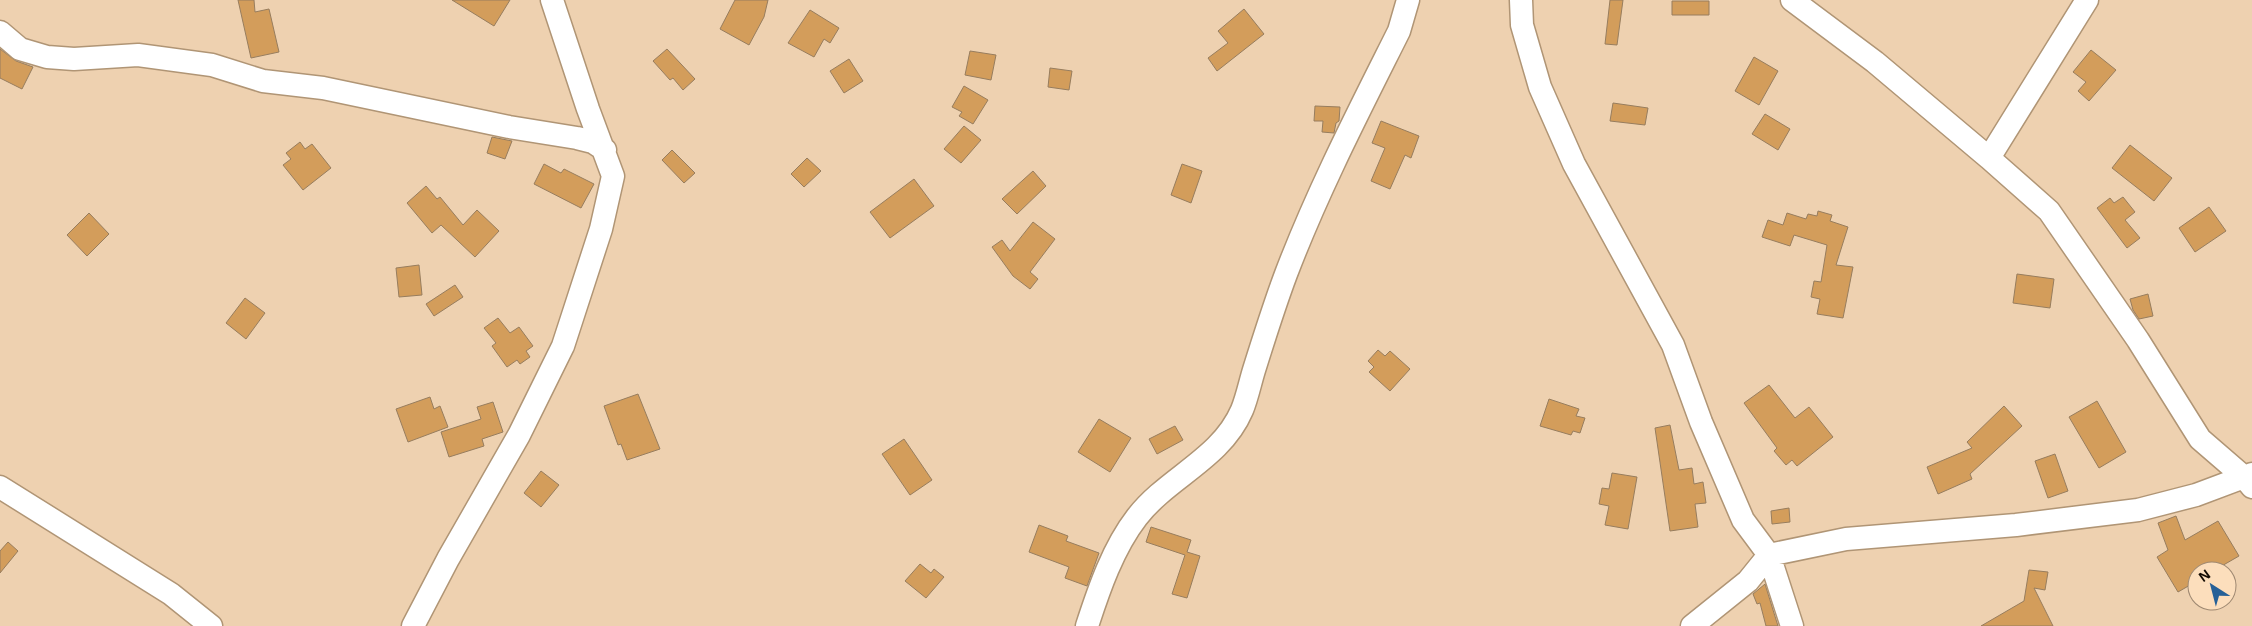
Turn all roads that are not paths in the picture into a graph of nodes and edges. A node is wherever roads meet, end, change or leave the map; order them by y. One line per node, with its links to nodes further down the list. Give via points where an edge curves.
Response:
1 (552, 0): 7 (street)
2 (1408, 0): 14 (street, via 1399,31 1307,221 1266,330 1242,410 1226,436 1208,456 1164,490 1137,517 1117,549)
3 (1521, 0): 11 (street, via 1522,25 1540,87 1574,164 1673,345 1701,422 1743,520)
4 (1792, 0): 8 (street, via 1875,62)
5 (2087, 0): 8 (street)
6 (0, 32): 7 (street, via 20,49 47,57 74,60 138,56 212,65 263,81 323,88 577,138 593,142)
7 (605, 150): 13 (street, via 613,176 601,229 563,346 519,434)
8 (1990, 158): 9 (street, via 2049,211 2138,340 2200,439)
9 (2249, 479): 11 (street, via 2138,510 2016,525 1846,539)
10 (0, 488): 12 (street, via 171,594)
11 (1769, 555): 15 (street, via 1748,581); 16 (street)
12 (211, 626)
13 (413, 626)
14 (1087, 626)
15 (1692, 626)
16 (1792, 626)

